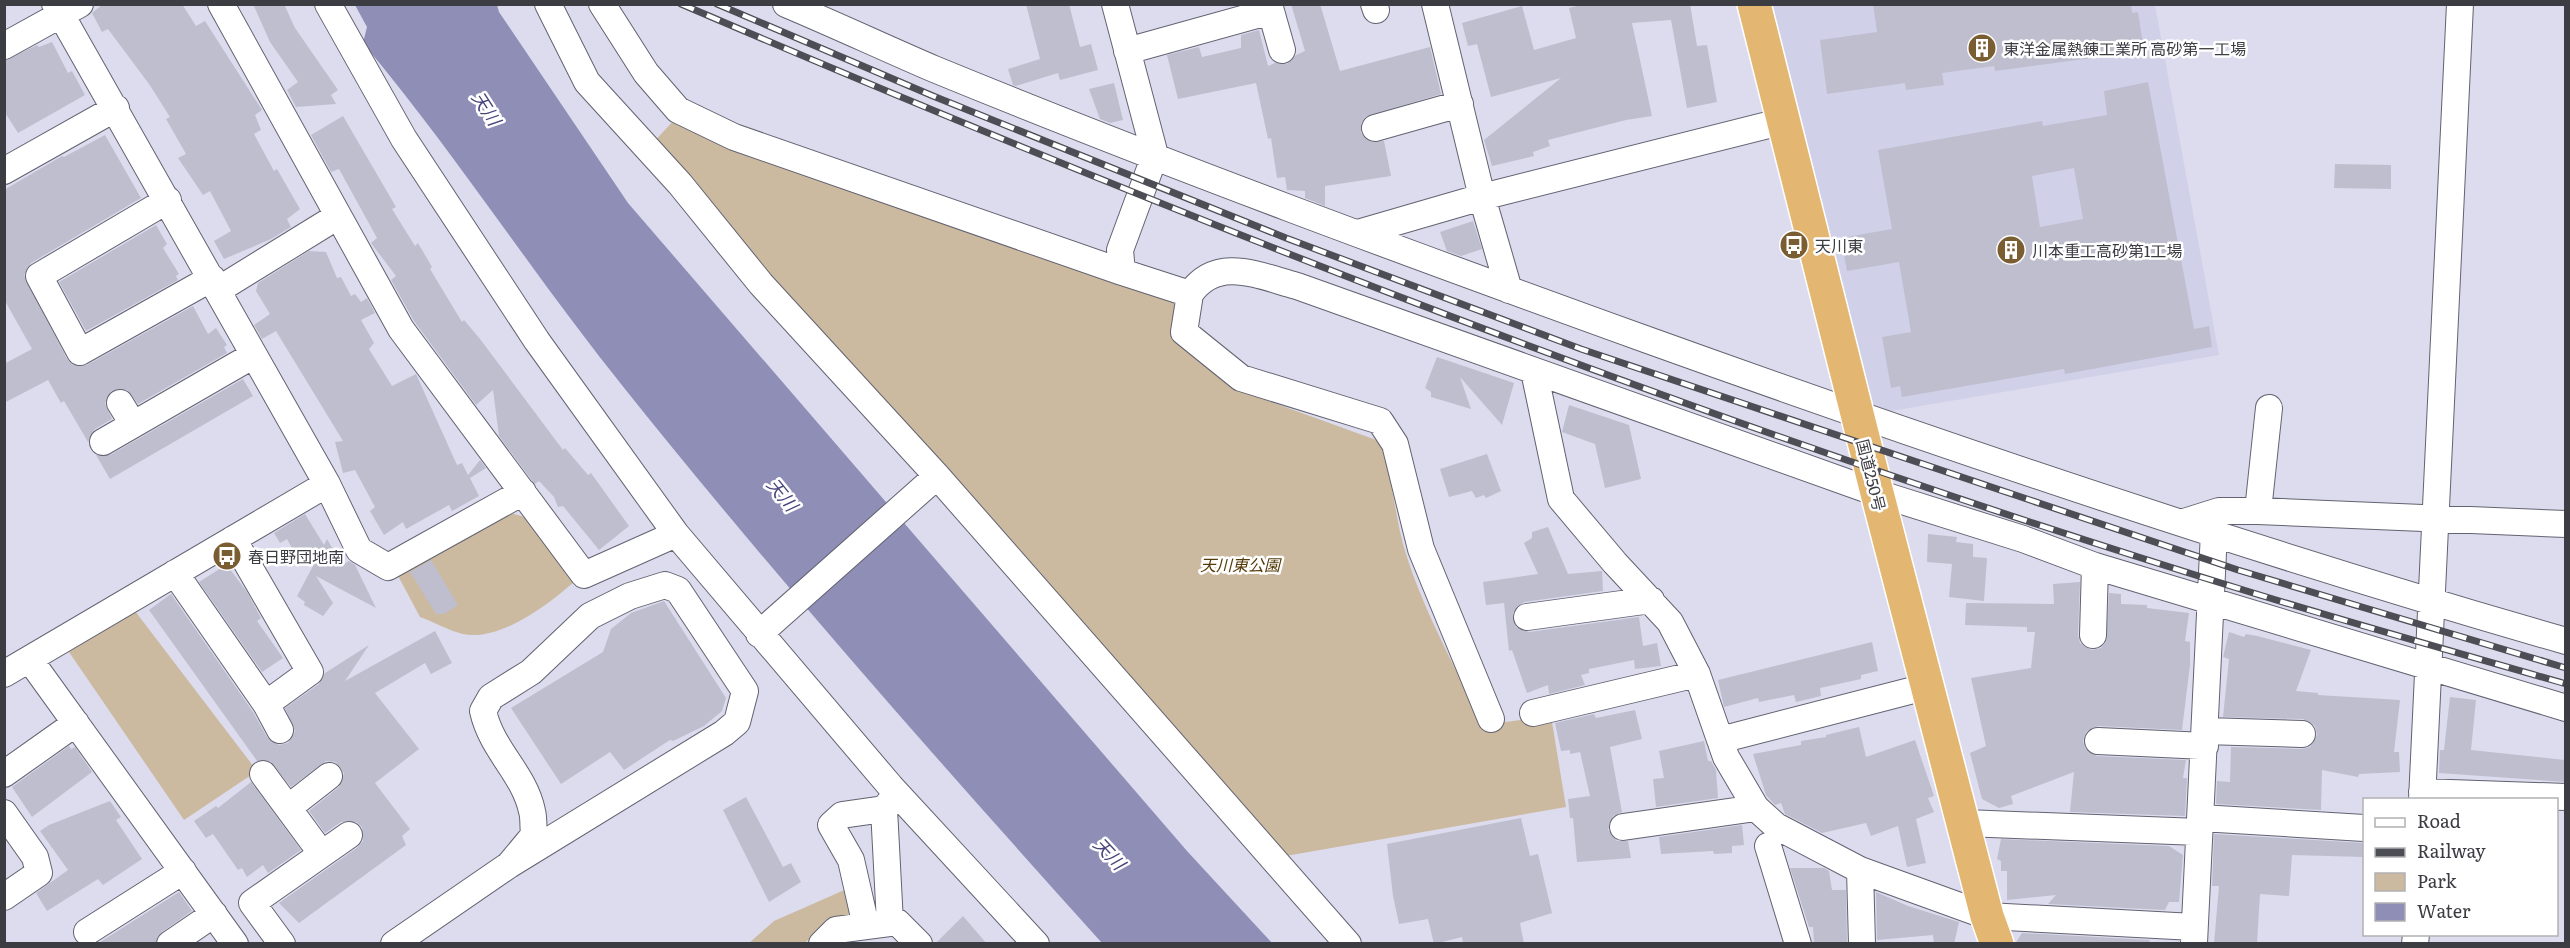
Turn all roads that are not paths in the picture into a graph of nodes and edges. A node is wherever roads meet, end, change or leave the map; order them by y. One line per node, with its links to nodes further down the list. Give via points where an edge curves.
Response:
1 (221, 4): 23 (street)
2 (328, 4): 43 (street, via 410,149 537,341)
3 (548, 4): 34 (street, via 587,82 680,184 761,284)
4 (602, 4): 25 (street, via 646,73 678,110 735,137)
5 (1115, 4): 14 (street)
6 (1435, 4): 15 (street)
7 (1754, 4): 17 (highway, 国道250号)
8 (2460, 4): 39 (street)
9 (798, 7): 19 (street, via 934,69)
10 (66, 8): 12 (street); 16 (street)
11 (1270, 8): 13 (street); 14 (street)
12 (4, 46)
13 (1282, 50)
14 (1127, 51): 19 (street)
15 (1460, 104): 18 (street); 21 (street)
16 (116, 108): 20 (street); 22 (street)
17 (1784, 121): 21 (street); 32 (highway, 国道250号)
18 (1375, 128)
19 (1155, 155): 24 (street); 25 (street, via 1120,250)
20 (4, 171)
21 (1482, 197): 24 (street); 27 (street)
22 (168, 200): 26 (street); 26 (street, via 39,276 80,352)
23 (338, 216): 26 (street); 36 (street, via 401,329)
24 (1359, 233): 27 (street)
25 (1122, 272): 28 (street)
26 (215, 284): 29 (street)
27 (1509, 290): 32 (street)
28 (1190, 294): 30 (street, via 1199,281 1231,268 1297,286); 62 (street, via 1184,332 1241,378 1380,421 1395,444 1421,549)
29 (254, 355): 33 (street, via 126,414); 35 (street)
30 (1534, 371): 37 (street); 47 (street, via 1560,498)
31 (2268, 408): 38 (street)
32 (1857, 415): 37 (highway, 国道250号); 40 (street)
33 (103, 442)
34 (937, 476): 51 (street); 101 (street)
35 (327, 484): 36 (street, via 359,550 388,567); 44 (street)
36 (523, 492): 43 (street, via 584,575)
37 (1876, 493): 45 (street); 58 (highway, 国道250号)
38 (2258, 511): 39 (street); 40 (street, via 2219,511)
39 (2436, 517): 41 (street); 49 (street)
40 (2184, 522): 42 (street)
41 (2565, 524)
42 (2214, 532): 48 (street); 49 (street)
43 (676, 534): 51 (street)
44 (233, 539): 46 (street); 59 (street, via 310,672)
45 (2095, 566): 48 (street); 52 (street)
46 (175, 573): 54 (street); 59 (street)
47 (1651, 600): 50 (street); 57 (street, via 1670,622)
48 (2211, 603): 55 (street); 66 (street)
49 (2432, 603): 53 (street); 55 (street)
50 (1527, 617)
51 (759, 634): 74 (street)
52 (2094, 635)
53 (2565, 640)
54 (30, 660): 56 (street); 63 (street)
55 (2427, 667): 60 (street); 72 (street)
56 (4, 674)
57 (1697, 675): 61 (street); 67 (street)
58 (1929, 686): 67 (street); 78 (highway, 国道250号)
59 (266, 704): 64 (street)
60 (2565, 708)
61 (1533, 713)
62 (1491, 719)
63 (76, 723): 69 (street); 87 (street)
64 (280, 730)
65 (2302, 734): 66 (street)
66 (2205, 738): 68 (street); 79 (street)
67 (1720, 740): 76 (street)
68 (2098, 741)
69 (4, 774)
70 (264, 774): 75 (street)
71 (329, 776): 75 (street)
72 (2422, 796): 73 (street)
73 (2565, 797)
74 (890, 801): 90 (street); 90 (street, via 842,815 831,825 851,860); 100 (street)
75 (288, 808): 84 (street)
76 (1756, 808): 80 (street); 86 (street, via 1795,838)
77 (4, 813): 88 (street, via 36,857 39,873)
78 (1965, 823): 79 (street); 91 (highway, 国道250号)
79 (2200, 825): 81 (street); 93 (street)
80 (1623, 827)
81 (2363, 828)
82 (349, 835): 84 (street)
83 (1768, 846): 102 (street)
84 (322, 854): 96 (street, via 252,903)
85 (509, 865): 85 (street, via 534,835 532,811 519,778 487,729 483,711 491,697 531,672 590,616 630,596 665,585 678,590 745,691 737,722); 97 (street)
86 (1860, 870): 91 (street); 103 (street)
87 (183, 871): 89 (street); 92 (street)
88 (4, 897)
89 (214, 914): 94 (street); 95 (street)
90 (878, 925): 98 (street, via 836,930); 99 (street, via 897,922)
91 (1992, 930): 93 (street)
92 (87, 932)
93 (2194, 935)
94 (170, 944)
95 (235, 944)
96 (282, 944)
97 (394, 944)
98 (822, 944)
99 (919, 944)
100 (1036, 944)
101 (1348, 944)
102 (1798, 944)
103 (1862, 944)

